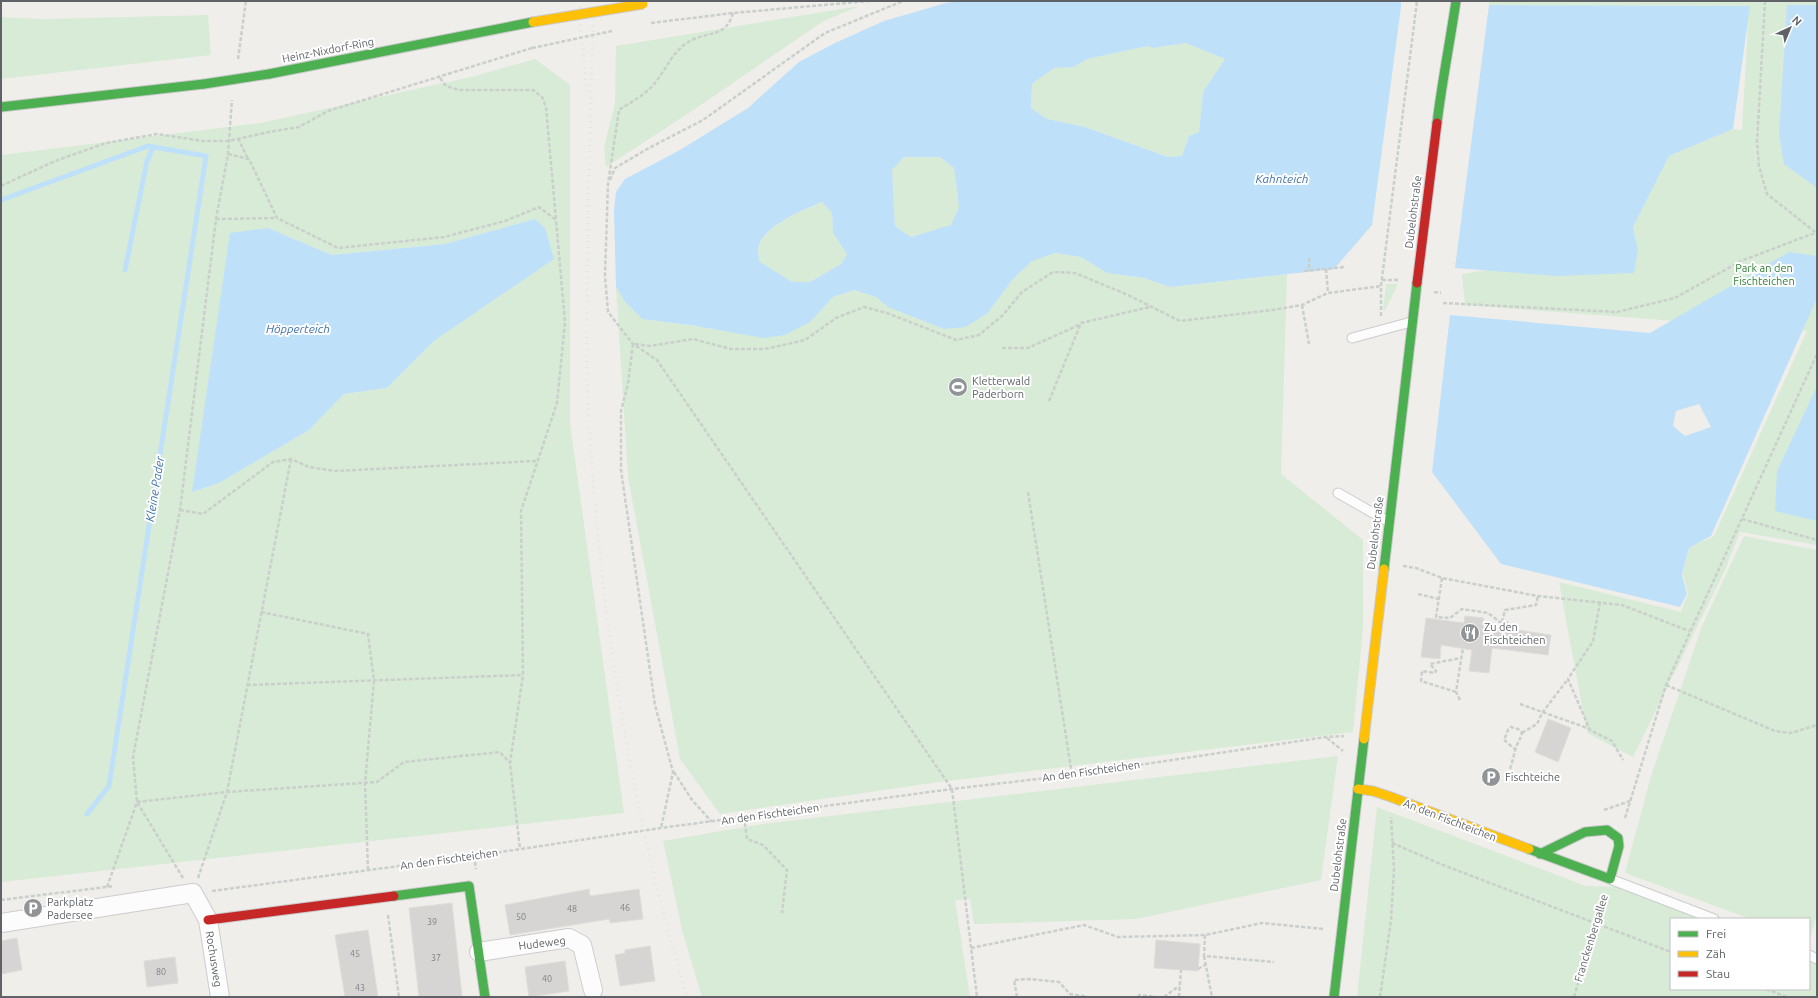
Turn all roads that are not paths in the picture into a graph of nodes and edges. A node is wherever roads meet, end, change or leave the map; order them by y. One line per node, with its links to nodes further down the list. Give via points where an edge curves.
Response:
1 (1456, 1): 4 (main road, Dubelohstraße, via 1447,63)
2 (647, 3): 5 (main road, Heinz-Nixdorf-Ring, bridge, via 533,22 269,74)
3 (1442, 31): 4 (main road, Dubelohstraße, via 1439,62)
4 (1443, 73): 6 (main road, Dubelohstraße)
5 (1, 107)
6 (1413, 322): 7 (lane); 9 (main road, Dubelohstraße)
7 (1352, 338)
8 (1338, 493): 9 (lane)
9 (1389, 522): 10 (main road, Dubelohstraße)
10 (1358, 789): 11 (main road, An den Fischteichen, via 1373,791); 20 (main road, Dubelohstraße)
11 (1540, 854): 12 (main road, An den Fischteichen); 12 (main road, via 1585,832 1607,830 1618,838 1619,846)
12 (1610, 878): 13 (lane, An den Fischteichen)
13 (1711, 918)
14 (208, 920): 15 (street, via 193,893); 16 (main road, via 469,886); 18 (street, Rochusweg)
15 (1, 923)
16 (479, 952): 17 (street, Hudeweg, via 569,938 582,945); 19 (main road)
17 (593, 990)
18 (220, 997)
19 (485, 997)
20 (1334, 997)

